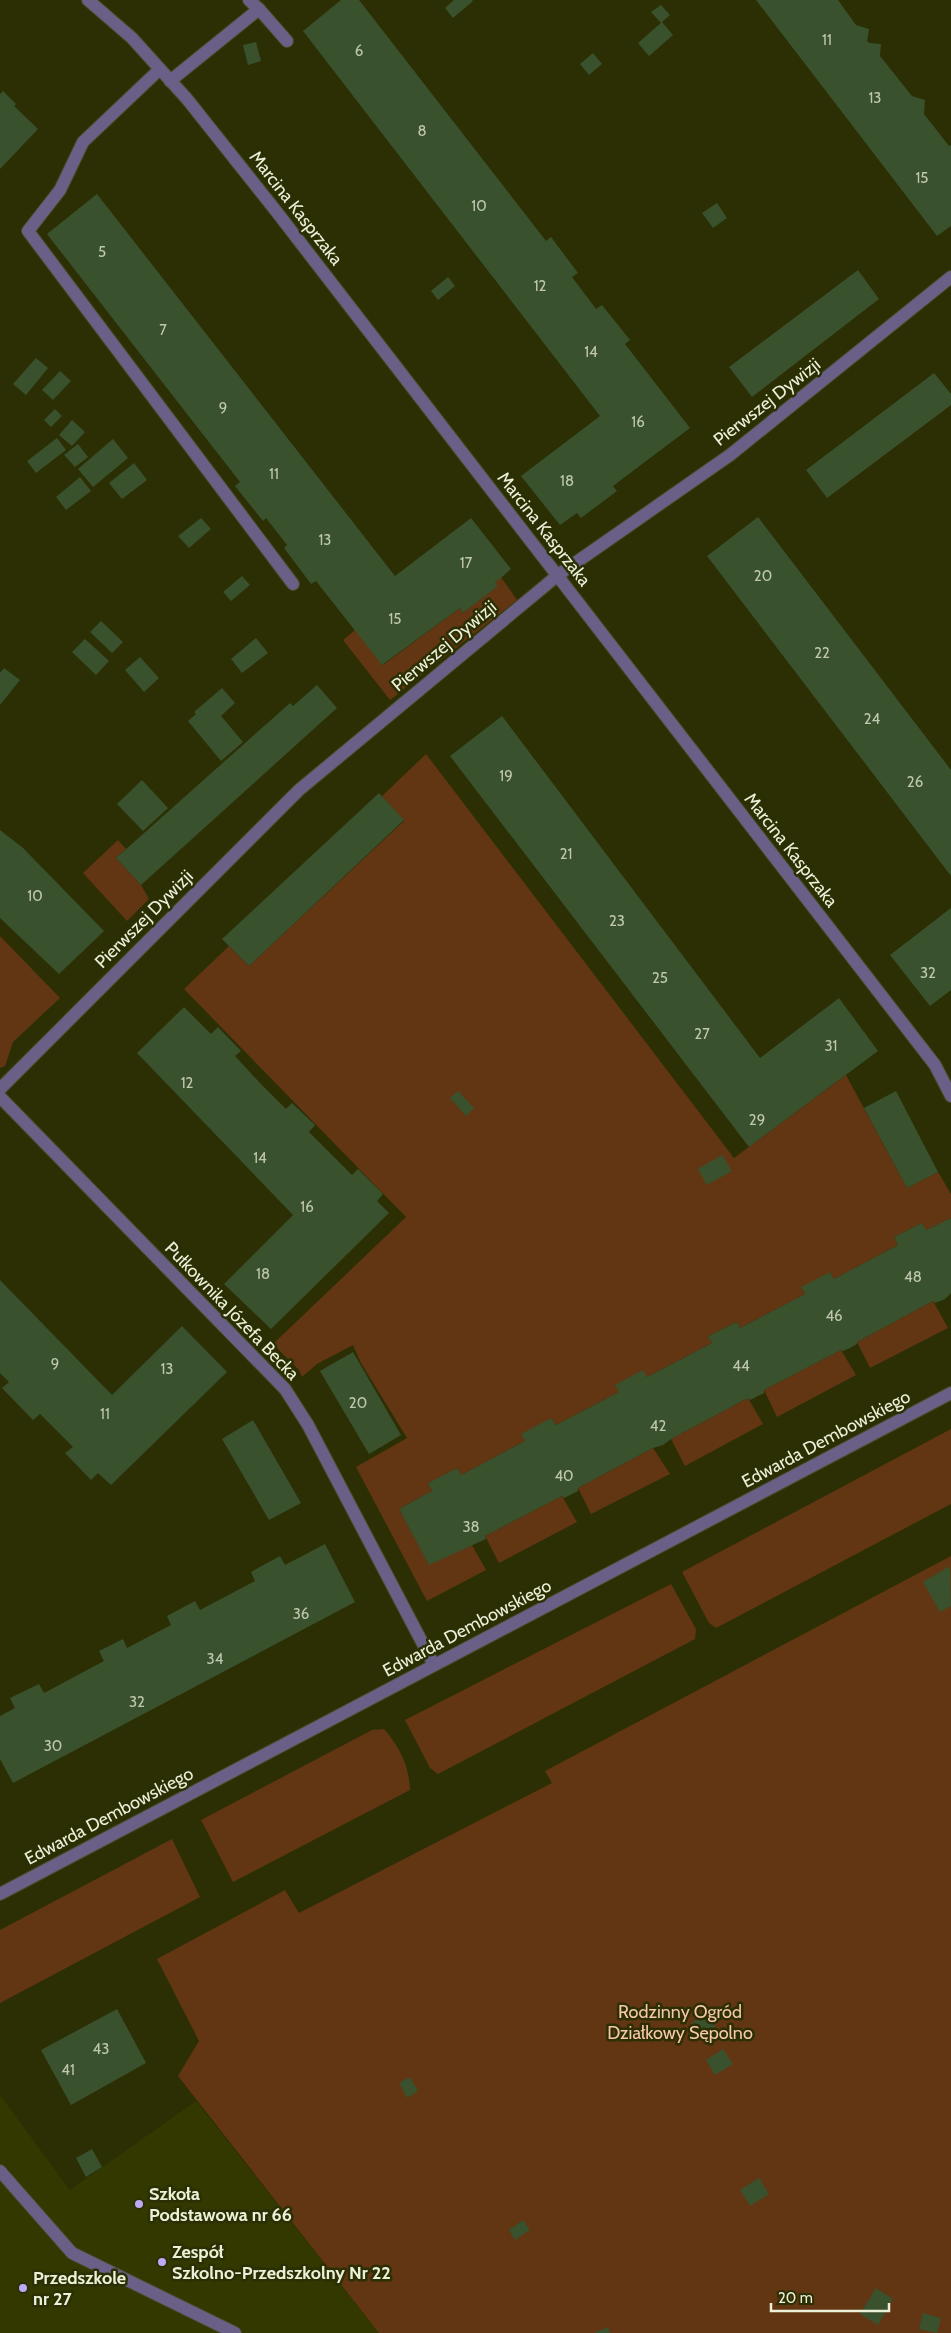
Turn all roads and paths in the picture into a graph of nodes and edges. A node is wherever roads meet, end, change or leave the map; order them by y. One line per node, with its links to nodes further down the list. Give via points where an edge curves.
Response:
1 (88, 0): 5 (street, Marcina Kasprzaka, via 132,38)
2 (249, 0): 3 (street)
3 (259, 9): 4 (street); 6 (street)
4 (287, 42)
5 (160, 69): 6 (street, Marcina Kasprzaka); 9 (street, via 83,142 60,190 28,232)
6 (170, 80): 8 (street, Marcina Kasprzaka, via 276,211)
7 (951, 277): 8 (street, Pierwszej Dywizji, via 730,455)
8 (558, 575): 10 (street, Pierwszej Dywizji, via 299,790); 11 (street, Marcina Kasprzaka, via 935,1065)
9 (293, 584)
10 (0, 1089)
11 (951, 1096)
12 (0, 1097): 14 (street, Pułkownika Józefa Becka, via 284,1389 308,1425)
13 (951, 1393): 14 (street, Edwarda Dembowskiego)
14 (434, 1665): 15 (street, Edwarda Dembowskiego)
15 (0, 1894)
16 (0, 2172): 17 (street, via 72,2253)
17 (235, 2333)

